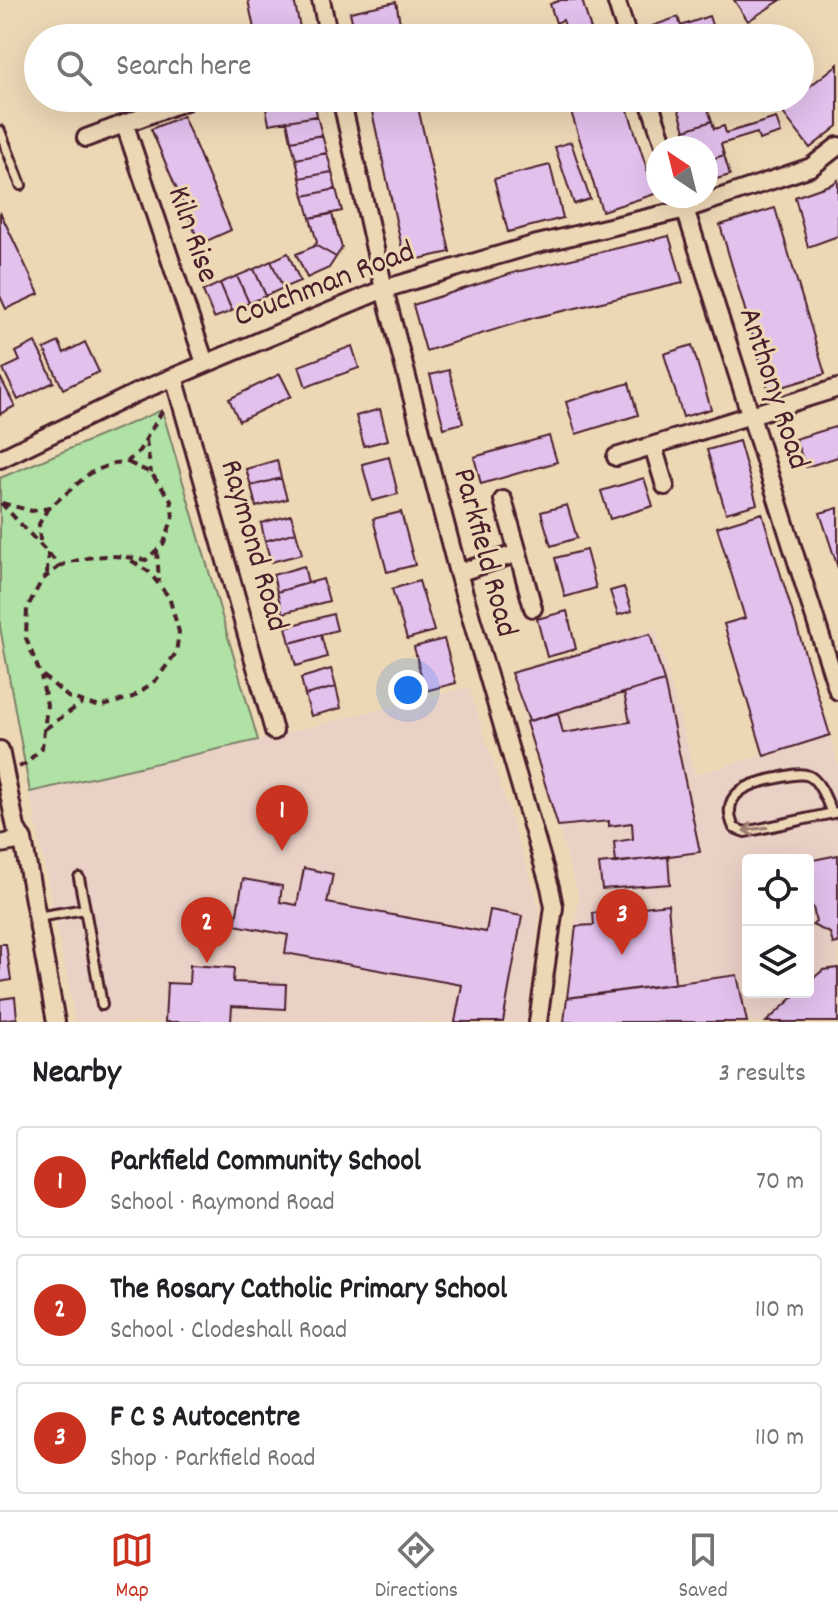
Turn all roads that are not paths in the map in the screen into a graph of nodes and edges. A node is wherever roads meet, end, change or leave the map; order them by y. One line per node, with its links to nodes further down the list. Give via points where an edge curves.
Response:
1 (321, 0): 4 (street)
2 (635, 0): 3 (street)
3 (617, 5): 5 (street)
4 (326, 24)
5 (623, 24)
6 (158, 112): 9 (street)
7 (344, 112): 18 (street, Parkfield Road)
8 (653, 112): 11 (street)
9 (125, 125): 12 (street); 19 (street, Kiln Rise)
10 (0, 131): 14 (lane)
11 (661, 136)
12 (86, 138)
13 (838, 146): 15 (street, Couchman Road, via 811,167)
14 (21, 185)
15 (718, 192)
16 (662, 208): 18 (street, Couchman Road)
17 (685, 208): 22 (street, Anthony Road)
18 (384, 289): 19 (street, Couchman Road); 29 (street, Parkfield Road)
19 (205, 363): 20 (street, Couchman Road)
20 (176, 382): 25 (street, Couchman Road, via 138,392); 32 (street, Raymond Road)
21 (838, 388): 22 (street)
22 (752, 416): 23 (street); 31 (street, Anthony Road)
23 (653, 446): 24 (street); 26 (street)
24 (616, 457)
25 (0, 459)
26 (665, 486)
27 (503, 500): 28 (street)
28 (518, 553): 29 (street); 30 (street)
29 (458, 573): 42 (street, Parkfield Road, via 554,907)
30 (533, 608)
31 (838, 691)
32 (274, 731)
33 (0, 750): 35 (street)
34 (835, 812): 34 (lane, one-way to 34, via 745,832 734,828 730,819 734,797 750,784 791,775 814,780)
35 (23, 840): 36 (street); 39 (street)
36 (0, 844)
37 (79, 878): 38 (lane)
38 (85, 909): 39 (lane); 40 (lane)
39 (37, 917): 41 (street)
40 (102, 1005)
41 (56, 1022)
42 (538, 1022)

